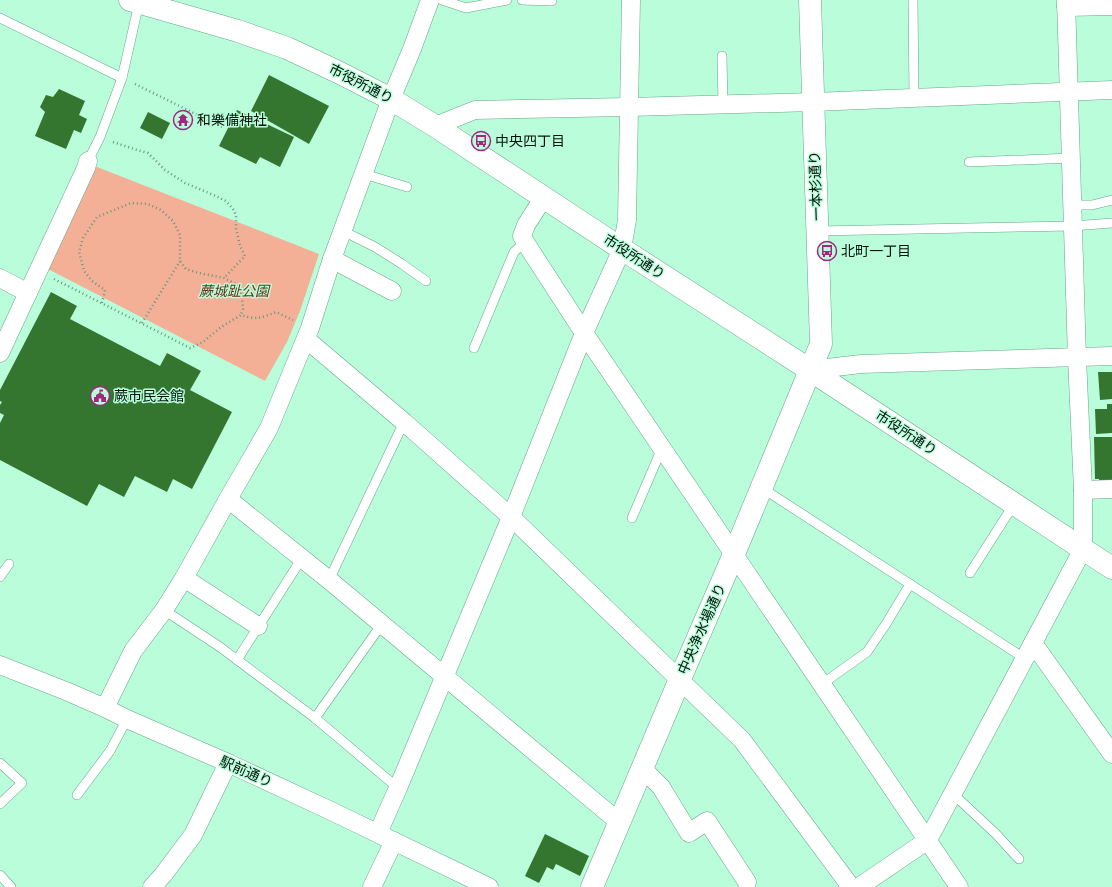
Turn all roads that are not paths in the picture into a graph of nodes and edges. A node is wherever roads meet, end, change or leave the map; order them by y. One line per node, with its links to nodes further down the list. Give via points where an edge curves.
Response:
1 (430, 0): 18 (street)
2 (442, 0): 3 (lane, via 466,8)
3 (507, 0)
4 (522, 0): 9 (lane)
5 (631, 0): 21 (street)
6 (810, 0): 19 (main road, 一本杉通り)
7 (136, 1): 14 (lane); 18 (main road, 市役所通り, via 287,48)
8 (912, 1): 17 (lane)
9 (552, 2)
10 (1066, 3): 11 (street); 16 (street)
11 (1112, 6)
12 (0, 18): 14 (lane)
13 (722, 56): 20 (lane)
14 (122, 78): 24 (lane, via 100,137)
15 (1112, 90): 16 (street)
16 (1070, 91): 17 (street); 23 (street)
17 (914, 97): 19 (street)
18 (391, 98): 22 (main road, 市役所通り); 26 (street)
19 (813, 102): 20 (street); 34 (main road, 一本杉通り)
20 (723, 104): 21 (street)
21 (629, 107): 22 (street, via 475,110); 36 (street, via 627,220)
22 (435, 126): 28 (main road, 市役所通り)
23 (1072, 158): 25 (lane); 30 (street)
24 (88, 161): 41 (street)
25 (969, 162)
26 (364, 174): 27 (lane); 33 (street)
27 (407, 187)
28 (544, 197): 35 (street, via 526,225 522,236); 36 (main road, 市役所通り)
29 (1112, 200): 30 (lane, via 1092,205)
30 (1073, 205): 32 (street)
31 (1112, 223): 32 (lane)
32 (1074, 226): 34 (lane); 47 (street)
33 (343, 231): 37 (street); 39 (lane, via 375,247)
34 (817, 231): 48 (main road, 一本杉通り, via 821,344)
35 (525, 242): 43 (street); 44 (lane, via 514,252)
36 (622, 249): 43 (street); 48 (main road, 市役所通り)
37 (332, 259): 40 (street); 42 (street)
38 (0, 278): 41 (street)
39 (426, 281)
40 (392, 291)
41 (28, 293): 45 (street)
42 (308, 333): 49 (street); 54 (street, via 269,428)
43 (584, 333): 50 (street); 56 (street)
44 (474, 348)
45 (0, 353)
46 (1112, 356): 47 (street)
47 (1077, 358): 48 (street, via 861,364); 53 (street)
48 (810, 370): 51 (main road, 中央浄水場通り); 55 (main road, 市役所通り)
49 (404, 422): 56 (street); 66 (lane)
50 (662, 448): 57 (lane); 59 (street)
51 (762, 488): 59 (main road, 中央浄水場通り); 67 (lane)
52 (1112, 489): 53 (street)
53 (1083, 490): 58 (street)
54 (228, 500): 60 (street); 64 (street)
55 (1014, 504): 58 (main road, 市役所通り); 63 (lane)
56 (511, 517): 74 (street); 75 (street)
57 (632, 518)
58 (1082, 549): 62 (main road, 市役所通り); 71 (street)
59 (734, 554): 75 (main road, 中央浄水場通り); 76 (street)
60 (302, 558): 66 (street); 70 (lane)
61 (9, 564): 65 (lane)
62 (1112, 568)
63 (970, 572)
64 (187, 573): 68 (street); 70 (street)
65 (0, 576)
66 (329, 580): 69 (street)
67 (910, 584): 71 (lane); 76 (lane, via 866,652)
68 (164, 610): 72 (lane); 77 (street, via 134,651)
69 (382, 624): 74 (street); 78 (lane)
70 (258, 626): 72 (lane)
71 (1029, 650): 80 (street); 85 (street)
72 (237, 660): 78 (lane)
73 (0, 665): 77 (street, 駅前通り)
74 (444, 676): 84 (street); 88 (street)
75 (680, 680): 83 (main road, 中央浄水場通り); 100 (street, via 742,740)
76 (822, 684): 90 (street)
77 (105, 708): 79 (street, 駅前通り)
78 (315, 718): 84 (lane)
79 (126, 719): 82 (street, 駅前通り); 86 (lane, via 110,751)
80 (1112, 754)
81 (0, 763): 87 (lane, via 22,783)
82 (228, 763): 89 (street, 駅前通り); 96 (street, via 193,835)
83 (642, 768): 88 (main road, 中央浄水場通り); 94 (street, via 661,787 689,833 707,821)
84 (398, 788): 89 (street)
85 (952, 793): 90 (street); 92 (lane)
86 (77, 795)
87 (0, 804)
88 (619, 822): 99 (main road, 中央浄水場通り)
89 (378, 833): 91 (street, 駅前通り)
90 (928, 840): 101 (street); 102 (street)
91 (394, 841): 97 (street); 98 (street, 駅前通り)
92 (1020, 859)
93 (0, 875): 95 (lane)
94 (746, 882)
95 (11, 887)
96 (152, 887)
97 (372, 887)
98 (489, 887)
99 (592, 887)
100 (851, 887)
101 (859, 887)
102 (959, 887)

